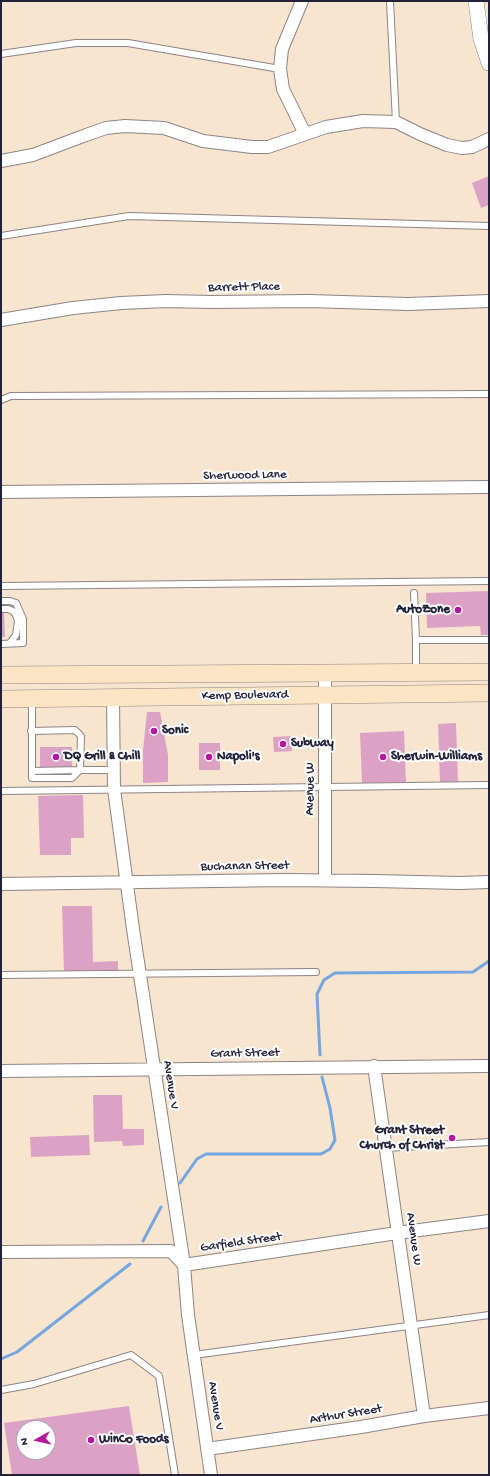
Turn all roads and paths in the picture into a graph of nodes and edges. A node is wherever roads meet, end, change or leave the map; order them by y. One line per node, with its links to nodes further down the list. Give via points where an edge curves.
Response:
1 (302, 1): 6 (street, via 282,49)
2 (390, 1): 7 (lane)
3 (476, 1): 5 (street)
4 (1, 54): 6 (lane, via 76,44 128,43)
5 (489, 63)
6 (280, 70): 8 (street, via 284,89)
7 (396, 122): 8 (street, via 350,122); 9 (street, via 447,145 462,148 472,147)
8 (305, 134): 10 (street, via 268,147 252,147 203,141 164,128 125,126 106,128 33,155)
9 (489, 139)
10 (1, 161)
11 (489, 226): 12 (lane, via 129,216)
12 (1, 236)
13 (489, 301): 14 (street, Barrett Place, via 408,304 166,301 73,308)
14 (1, 320)
15 (489, 394): 16 (lane, via 11,396)
16 (1, 400)
17 (489, 487): 18 (street, Sherwood Lane)
18 (1, 492)
19 (489, 582): 20 (lane)
20 (1, 586)
21 (414, 592): 24 (lane)
22 (1, 601): 26 (lane, via 16,603 23,619 23,643)
23 (1, 609): 26 (lane, via 12,611 18,621 16,635)
24 (416, 640): 25 (lane); 30 (lane)
25 (489, 640)
26 (10, 643): 27 (lane)
27 (1, 644)
28 (489, 672): 30 (main road, Kemp Boulevard)
29 (325, 673): 30 (main road, Kemp Boulevard); 32 (main road, Kemp Boulevard); 34 (street, Avenue W)
30 (416, 673)
31 (1, 675): 32 (main road, Kemp Boulevard)
32 (114, 675): 35 (main road)
33 (489, 693): 34 (main road, Kemp Boulevard)
34 (325, 695): 35 (main road, Kemp Boulevard); 42 (street, Avenue W)
35 (113, 698): 37 (main road, Kemp Boulevard); 40 (street, Avenue V)
36 (1, 699): 37 (main road, Kemp Boulevard)
37 (32, 699): 38 (lane)
38 (31, 731): 39 (lane, via 75,730 80,736); 39 (lane, via 32,778 72,778)
39 (80, 770): 40 (lane)
40 (114, 770): 43 (street, Avenue V)
41 (489, 785): 42 (lane)
42 (325, 787): 43 (lane); 45 (street, Avenue W)
43 (114, 789): 44 (lane); 46 (street, Avenue V)
44 (1, 790)
45 (325, 880): 46 (street, Buchanan Street); 47 (street, Buchanan Street)
46 (126, 882): 48 (street, Buchanan Street); 50 (street, Avenue V)
47 (489, 882)
48 (1, 884)
49 (316, 972): 50 (lane)
50 (139, 974): 51 (lane); 54 (street, Avenue V)
51 (1, 975)
52 (374, 1066): 53 (street, Grant Street); 54 (street, Grant Street); 57 (street, Avenue W)
53 (489, 1066)
54 (153, 1070): 55 (street, Grant Street); 61 (street, Avenue V)
55 (1, 1071)
56 (489, 1142): 57 (lane)
57 (386, 1148): 59 (street, Avenue W)
58 (489, 1221): 59 (street, Garfield Street)
59 (397, 1233): 61 (street, Garfield Street); 63 (street, Avenue W)
60 (1, 1252): 61 (street, Garfield Street, via 171,1251)
61 (184, 1265): 64 (street, Avenue V)
62 (489, 1315): 63 (lane)
63 (411, 1326): 64 (lane); 67 (street, Avenue W)
64 (194, 1355): 68 (street, Avenue V)
65 (1, 1390): 69 (lane, via 34,1384 131,1355 159,1376)
66 (489, 1408): 67 (street, Arthur Street)
67 (424, 1416): 68 (street, Arthur Street)
68 (207, 1449): 70 (street, Avenue V)
69 (175, 1475)
70 (211, 1475)

